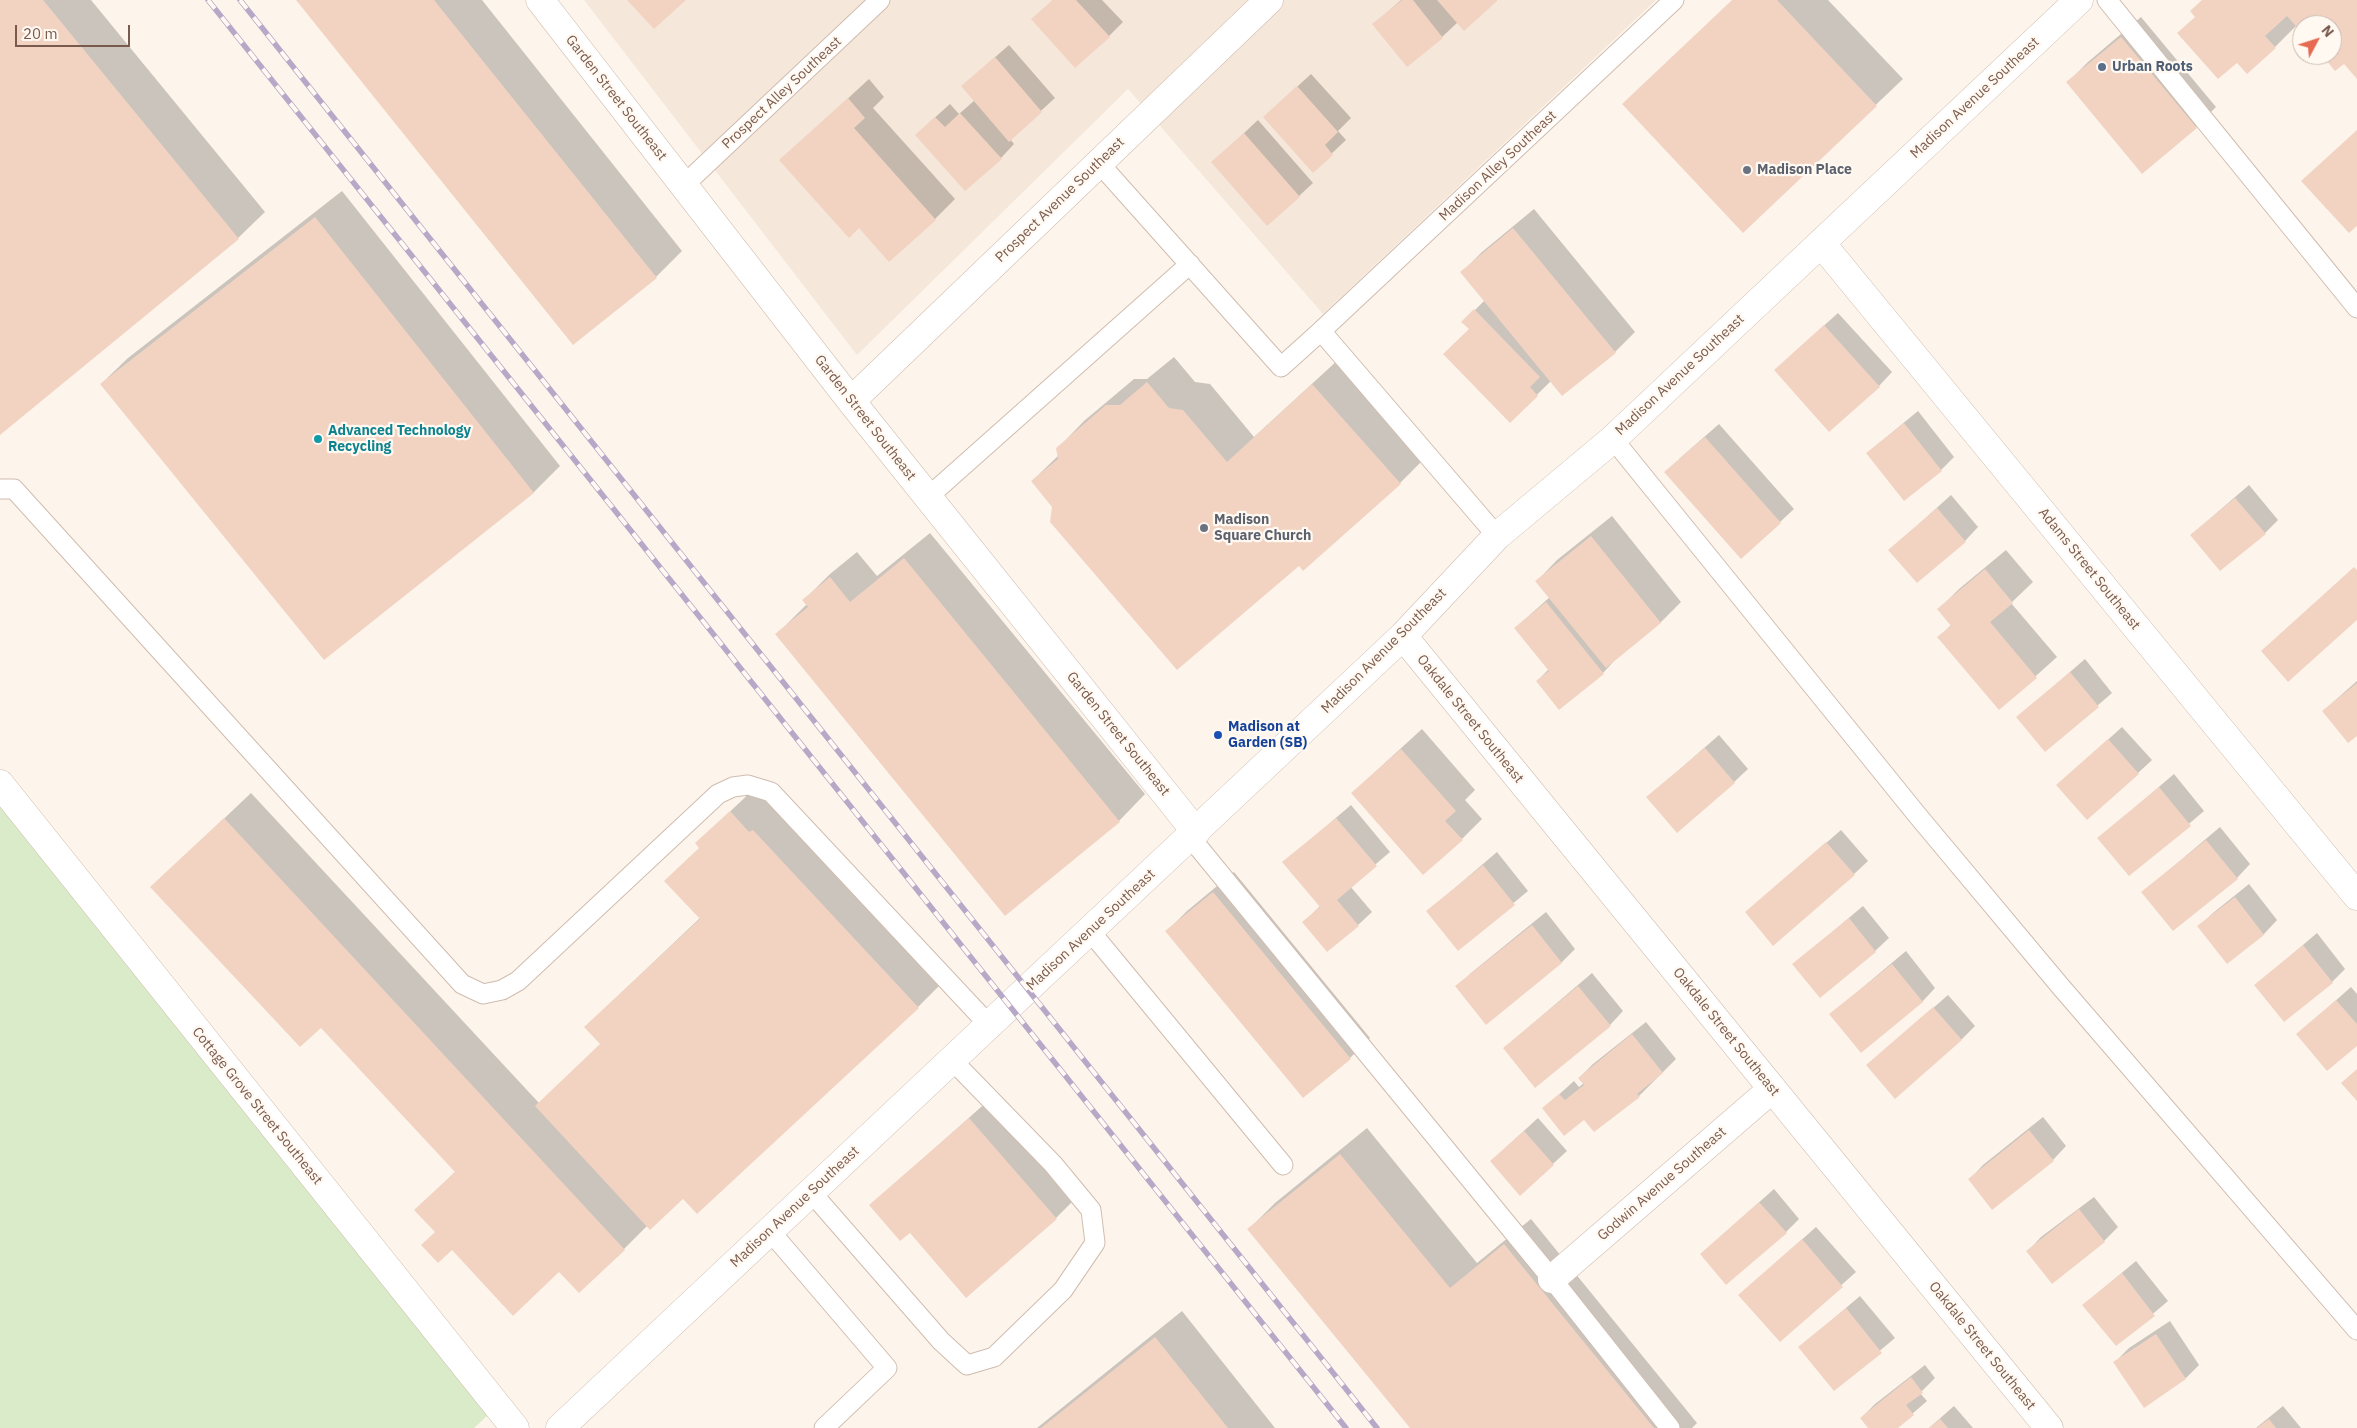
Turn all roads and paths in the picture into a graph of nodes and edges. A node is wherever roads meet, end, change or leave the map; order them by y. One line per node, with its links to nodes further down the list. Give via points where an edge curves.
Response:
1 (540, 0): 8 (street, Garden Street Southeast)
2 (880, 0): 8 (lane, Prospect Alley Southeast)
3 (1269, 0): 7 (street, Prospect Avenue Southeast)
4 (1674, 0): 12 (lane, Madison Alley Southeast)
5 (2079, 0): 9 (street, Madison Avenue Southeast)
6 (2107, 0): 11 (lane)
7 (1099, 163): 10 (lane); 13 (street, Prospect Avenue Southeast)
8 (684, 185): 13 (street, Garden Street Southeast)
9 (1821, 243): 14 (street, Madison Avenue Southeast); 21 (street, Adams Street Southeast)
10 (1190, 264): 12 (lane, Madison Alley Southeast, via 1281,367); 16 (lane)
11 (2356, 306)
12 (1321, 331): 17 (lane)
13 (851, 401): 16 (street, Garden Street Southeast)
14 (1613, 439): 17 (street, Madison Avenue Southeast); 30 (lane, via 1881,771 2042,964)
15 (0, 489): 23 (lane, via 14,490 462,984 483,994 502,990 518,981 718,794 748,785 771,792)
16 (928, 497): 20 (street, Garden Street Southeast)
17 (1497, 536): 18 (street, Madison Avenue Southeast)
18 (1403, 636): 20 (street, Madison Avenue Southeast); 25 (street, Oakdale Street Southeast)
19 (0, 784): 31 (street, Cottage Grove Street Southeast)
20 (1193, 835): 22 (street, Madison Avenue Southeast); 29 (lane)
21 (2357, 896)
22 (1090, 930): 23 (street, Madison Avenue Southeast); 26 (lane)
23 (988, 1024): 24 (street, Madison Avenue Southeast)
24 (952, 1060): 27 (street, Madison Avenue Southeast); 27 (lane, via 1053,1164 1091,1210 1095,1243 1063,1290 994,1357 968,1365 942,1341)
25 (1772, 1089): 29 (street, Godwin Avenue Southeast); 35 (street, Oakdale Street Southeast)
26 (1283, 1165)
27 (811, 1192): 28 (street, Madison Avenue Southeast)
28 (770, 1231): 32 (street, Madison Avenue Southeast); 33 (lane, via 887,1368)
29 (1552, 1279): 34 (lane)
30 (2357, 1330)
31 (514, 1428)
32 (560, 1428)
33 (824, 1428)
34 (1670, 1428)
35 (2049, 1428)

